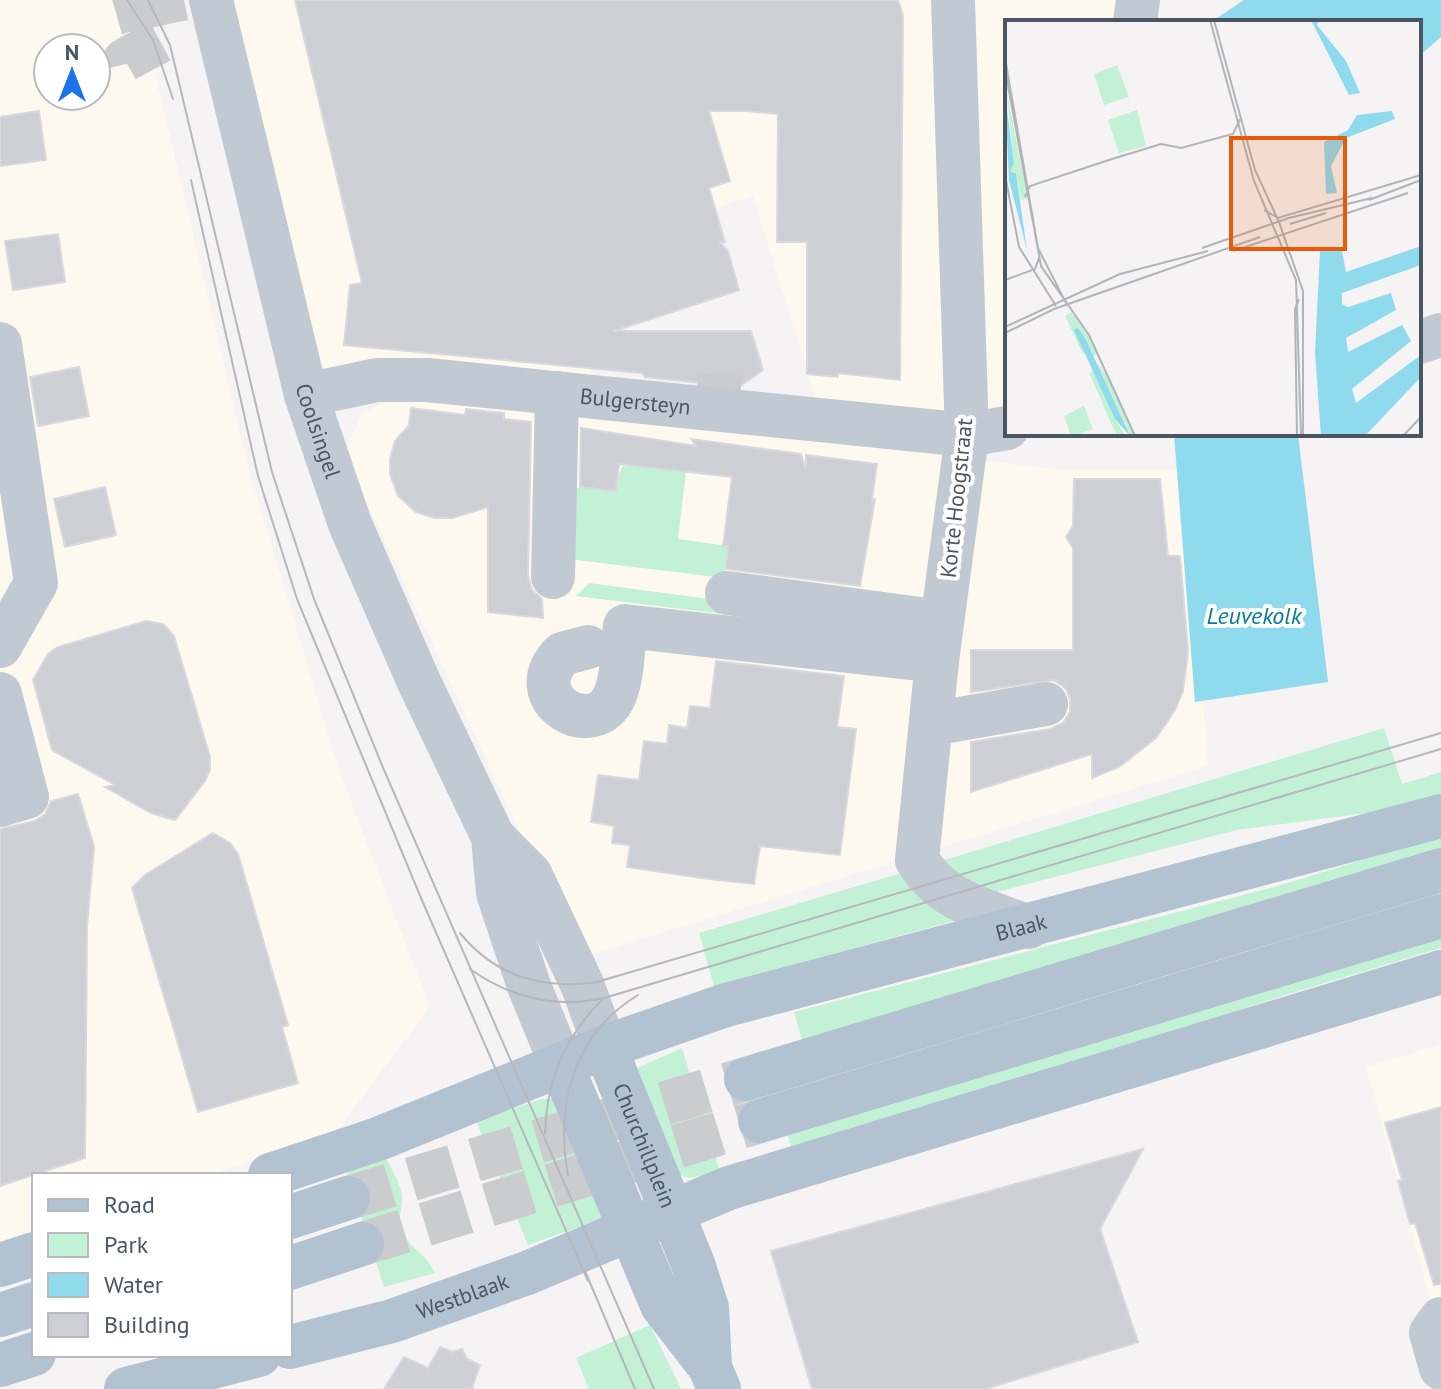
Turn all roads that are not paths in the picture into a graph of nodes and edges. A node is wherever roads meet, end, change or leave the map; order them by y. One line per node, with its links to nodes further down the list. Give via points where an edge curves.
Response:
1 (211, 0): 9 (street, Coolsingel)
2 (953, 0): 10 (street, Korte Hoogstraat)
3 (1138, 0): 4 (street)
4 (1135, 20)
5 (1441, 335): 6 (street)
6 (1421, 341)
7 (0, 344): 14 (street, via 36,583)
8 (557, 393): 9 (street, Bulgersteyn, via 377,380); 10 (street, Bulgersteyn); 11 (street)
9 (306, 395): 21 (street, Coolsingel, via 350,524)
10 (987, 432): 13 (street, Korte Hoogstraat)
11 (553, 577)
12 (727, 593): 13 (street)
13 (940, 641): 15 (street, via 625,626 615,696 599,713 577,716 557,704 548,684 562,654); 18 (street, Korte Hoogstraat)
14 (0, 646)
15 (588, 647)
16 (0, 694): 19 (street, via 27,797)
17 (1046, 704): 18 (street)
18 (931, 724): 24 (street, Korte Hoogstraat, via 917,860 931,883 951,896)
19 (0, 805)
20 (1441, 816): 24 (main road, Blaak)
21 (493, 837): 26 (street, Coolsingel, via 530,874); 27 (street, Coolsingel, via 498,893)
22 (1441, 870): 28 (main road)
23 (1441, 916): 29 (main road)
24 (1029, 927): 26 (main road, Blaak, via 726,1005)
25 (1441, 972): 32 (main road, via 729,1188)
26 (605, 1047): 27 (main road); 32 (main road, Churchillplein)
27 (561, 1064): 30 (main road, via 378,1139); 34 (main road, Churchillplein)
28 (746, 1079)
29 (760, 1121)
30 (276, 1173)
31 (348, 1198): 33 (main road)
32 (671, 1211): 34 (main road, Churchillplein); 47 (main road, via 707,1308)
33 (292, 1216)
34 (630, 1230): 42 (main road, Westblaak, via 392,1321); 47 (main road, via 662,1305)
35 (362, 1244): 38 (main road)
36 (32, 1255): 37 (main road)
37 (0, 1265)
38 (292, 1267)
39 (32, 1305): 40 (main road)
40 (0, 1315)
41 (1437, 1322): 46 (street, via 1432,1340)
42 (292, 1346)
43 (32, 1355): 45 (main road)
44 (251, 1357): 48 (main road)
45 (0, 1365)
46 (1441, 1368)
47 (714, 1378)
48 (126, 1389)

